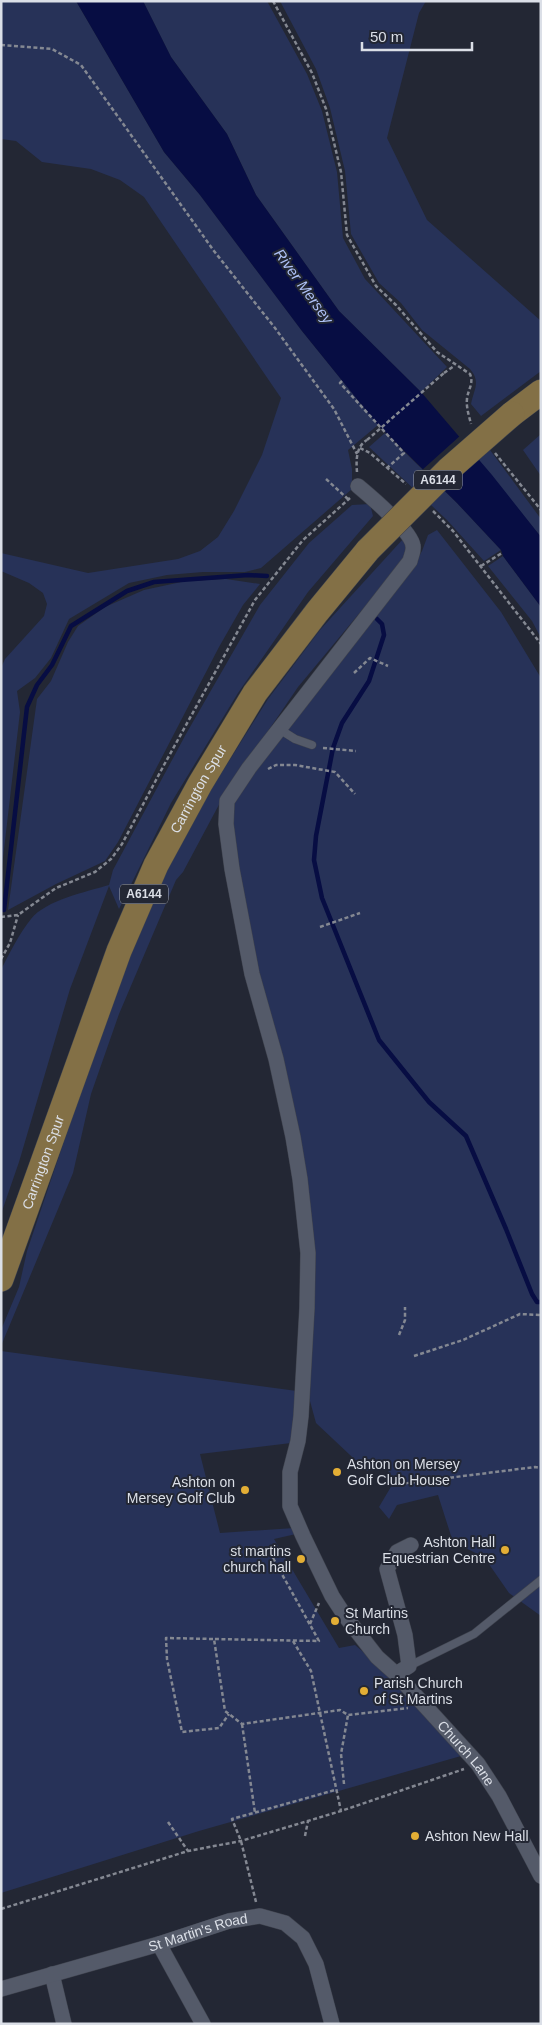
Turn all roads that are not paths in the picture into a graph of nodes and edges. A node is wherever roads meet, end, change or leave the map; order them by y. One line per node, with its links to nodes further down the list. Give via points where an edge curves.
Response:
1 (541, 392): 5 (main road, Carrington Spur / A6144, bridge, via 448,470 368,550 255,693 200,784 156,866 119,951)
2 (358, 486): 3 (street, Church Lane, via 403,529 413,544 412,554 406,567)
3 (279, 729): 4 (lane); 8 (street, Church Lane, via 227,801 226,824 245,943 293,1137 308,1253 301,1400 298,1440 290,1472 290,1506 302,1536 345,1616 378,1657)
4 (312, 745)
5 (1, 1280)
6 (411, 1545): 8 (street, via 397,1552 387,1569 403,1625)
7 (541, 1580): 8 (lane, via 474,1634)
8 (403, 1670): 9 (street, Church Lane, via 478,1764 499,1796)
9 (541, 1876)
10 (159, 1944): 11 (street, St Martin's Road); 14 (street); 15 (street, St Martin's Road, via 229,1921 260,1916 285,1923 303,1938 316,1964)
11 (52, 1974): 12 (street, St Martin's Road); 13 (street)
12 (1, 1989)
13 (64, 2024)
14 (203, 2024)
15 (332, 2024)

